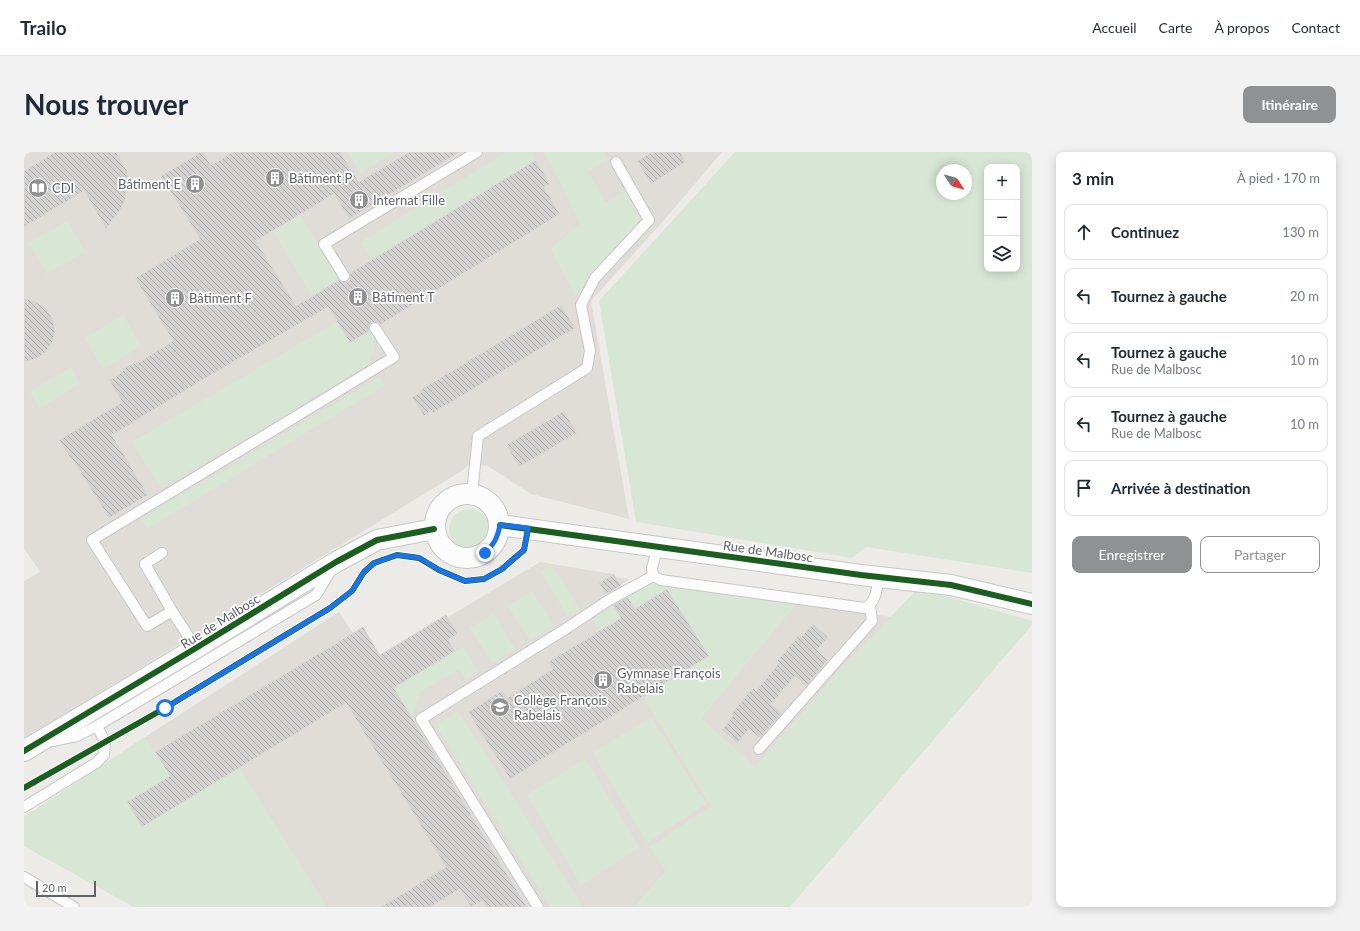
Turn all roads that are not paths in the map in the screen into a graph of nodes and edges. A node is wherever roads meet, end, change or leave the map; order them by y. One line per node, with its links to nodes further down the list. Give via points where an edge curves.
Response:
1 (477, 152): 3 (lane, via 324,244)
2 (616, 162): 5 (lane, via 649,220 595,278 582,306 590,351 587,368 478,436)
3 (344, 276)
4 (375, 328): 15 (lane, via 394,357 92,540 147,626)
5 (472, 493): 6 (street, via 492,504 498,514); 7 (street, via 448,499 435,518)
6 (500, 525): 7 (street, via 493,545 475,558 452,555 440,544); 8 (street, Rue de Malbosc)
7 (434, 529): 10 (street, Rue de Malbosc, via 377,540)
8 (658, 546): 11 (lane, via 652,568); 12 (street, Rue de Malbosc)
9 (162, 554): 15 (lane, via 145,564)
10 (336, 562): 16 (street, Rue de Malbosc); 17 (lane, via 316,595)
11 (653, 576): 14 (lane, via 661,580 865,608); 23 (lane, via 609,600 421,719)
12 (879, 577): 13 (street, Rue de Malbosc, via 951,585); 14 (lane)
13 (1032, 604)
14 (870, 605): 19 (lane, via 872,621)
15 (172, 611): 16 (lane)
16 (196, 648): 18 (street, Rue de Malbosc)
17 (97, 726): 18 (lane, via 77,736); 20 (lane, via 105,742 104,755 96,763)
18 (31, 747)
19 (759, 749)
20 (24, 807)
21 (24, 877): 22 (lane)
22 (74, 907)
23 (538, 907)

